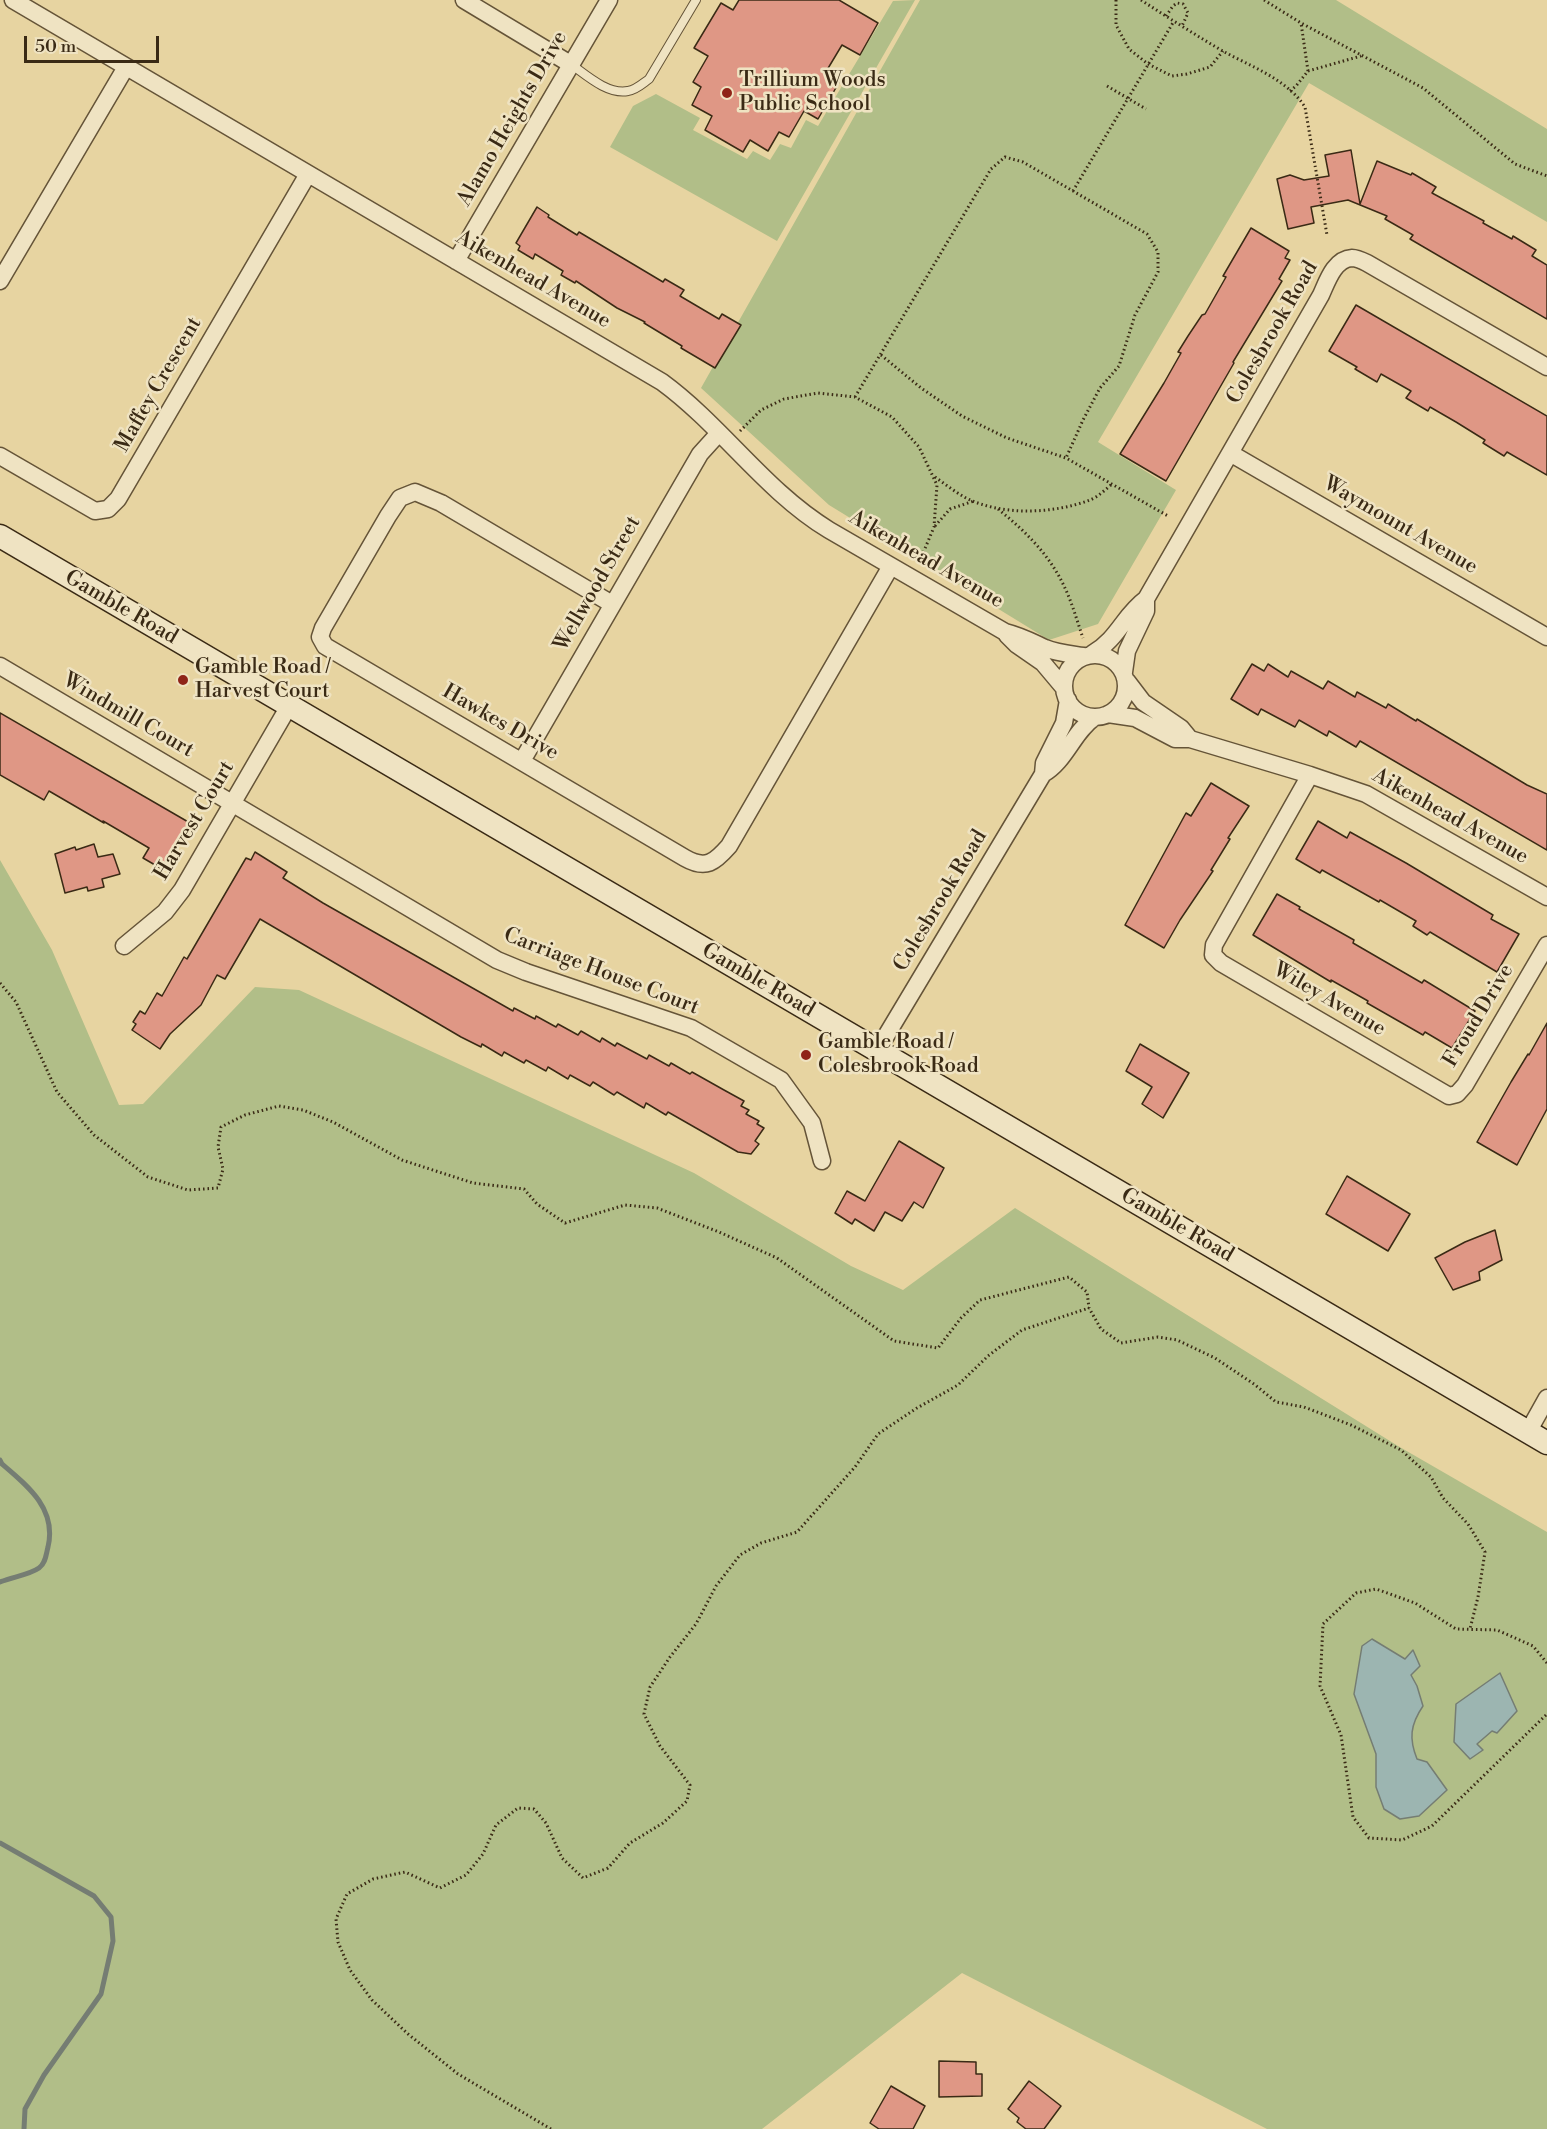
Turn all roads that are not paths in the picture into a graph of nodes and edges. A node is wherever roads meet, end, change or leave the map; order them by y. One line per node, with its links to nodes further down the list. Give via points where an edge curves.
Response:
1 (13, 0): 6 (street, Aikenhead Avenue)
2 (464, 0): 5 (street)
3 (609, 0): 5 (street, Alamo Heights Drive)
4 (696, 0): 5 (lane, via 649,79 636,88 627,91 605,87)
5 (572, 64): 8 (street, Alamo Heights Drive)
6 (126, 67): 7 (street, Aikenhead Avenue); 9 (street)
7 (308, 174): 8 (street, Aikenhead Avenue); 13 (street, Maffey Crescent, via 118,499 108,509 95,511)
8 (456, 261): 11 (street, Aikenhead Avenue, via 662,382)
9 (0, 281)
10 (1547, 367): 12 (street, Colesbrook Road, via 1352,258 1340,263 1330,275)
11 (719, 433): 15 (street, Aikenhead Avenue, via 800,510); 17 (street, Wellwood Street, via 700,453)
12 (1230, 453): 16 (street, Colesbrook Road); 19 (street, Waymount Avenue)
13 (0, 456)
14 (0, 536): 24 (main road, Gamble Road)
15 (891, 566): 18 (street, Aikenhead Avenue); 27 (street, Hawkes Drive, via 719,858 705,865 695,863)
16 (1146, 599): 20 (street, Colesbrook Road, via 1136,606 1110,642); 22 (street, Colesbrook Road, via 1146,611 1126,651)
17 (612, 604): 27 (street, Wellwood Street); 27 (street, Hawkes Drive, via 441,503 415,492 400,498 329,618 320,637 325,646)
18 (1005, 632): 20 (street, Aikenhead Avenue, via 1061,653); 23 (street, Aikenhead Avenue, via 1043,663)
19 (1547, 637)
20 (1086, 651): 22 (street, via 1110,658); 23 (street, via 1069,668)
21 (0, 666): 30 (street, Windmill Court)
22 (1125, 676): 25 (street, via 1123,701); 26 (street, Aikenhead Avenue, via 1143,702 1180,728)
23 (1066, 694): 25 (street, via 1080,713); 28 (street, Colesbrook Road, via 1064,723 1044,763)
24 (289, 706): 30 (street, Harvest Court); 34 (main road, Gamble Road)
25 (1102, 716): 26 (street, Aikenhead Avenue, via 1135,718 1175,739); 28 (street, Colesbrook Road, via 1085,723 1054,768)
26 (1190, 740): 29 (street, Aikenhead Avenue)
27 (522, 761)
28 (1043, 774): 34 (street, Colesbrook Road)
29 (1310, 775): 31 (street, Aikenhead Avenue, via 1382,802); 35 (street, Wiley Avenue, via 1219,934 1213,954 1221,963)
30 (233, 804): 33 (street, Harvest Court, via 182,890 165,912); 36 (street, Carriage House Court, via 497,960 691,1028 742,1056 781,1080 812,1123)
31 (1547, 897)
32 (1547, 945): 35 (street, Froud Drive, via 1465,1085 1457,1094)
33 (124, 946)
34 (877, 1050): 38 (main road, Gamble Road)
35 (1442, 1093)
36 (822, 1161)
37 (1547, 1398): 38 (street)
38 (1538, 1437)

